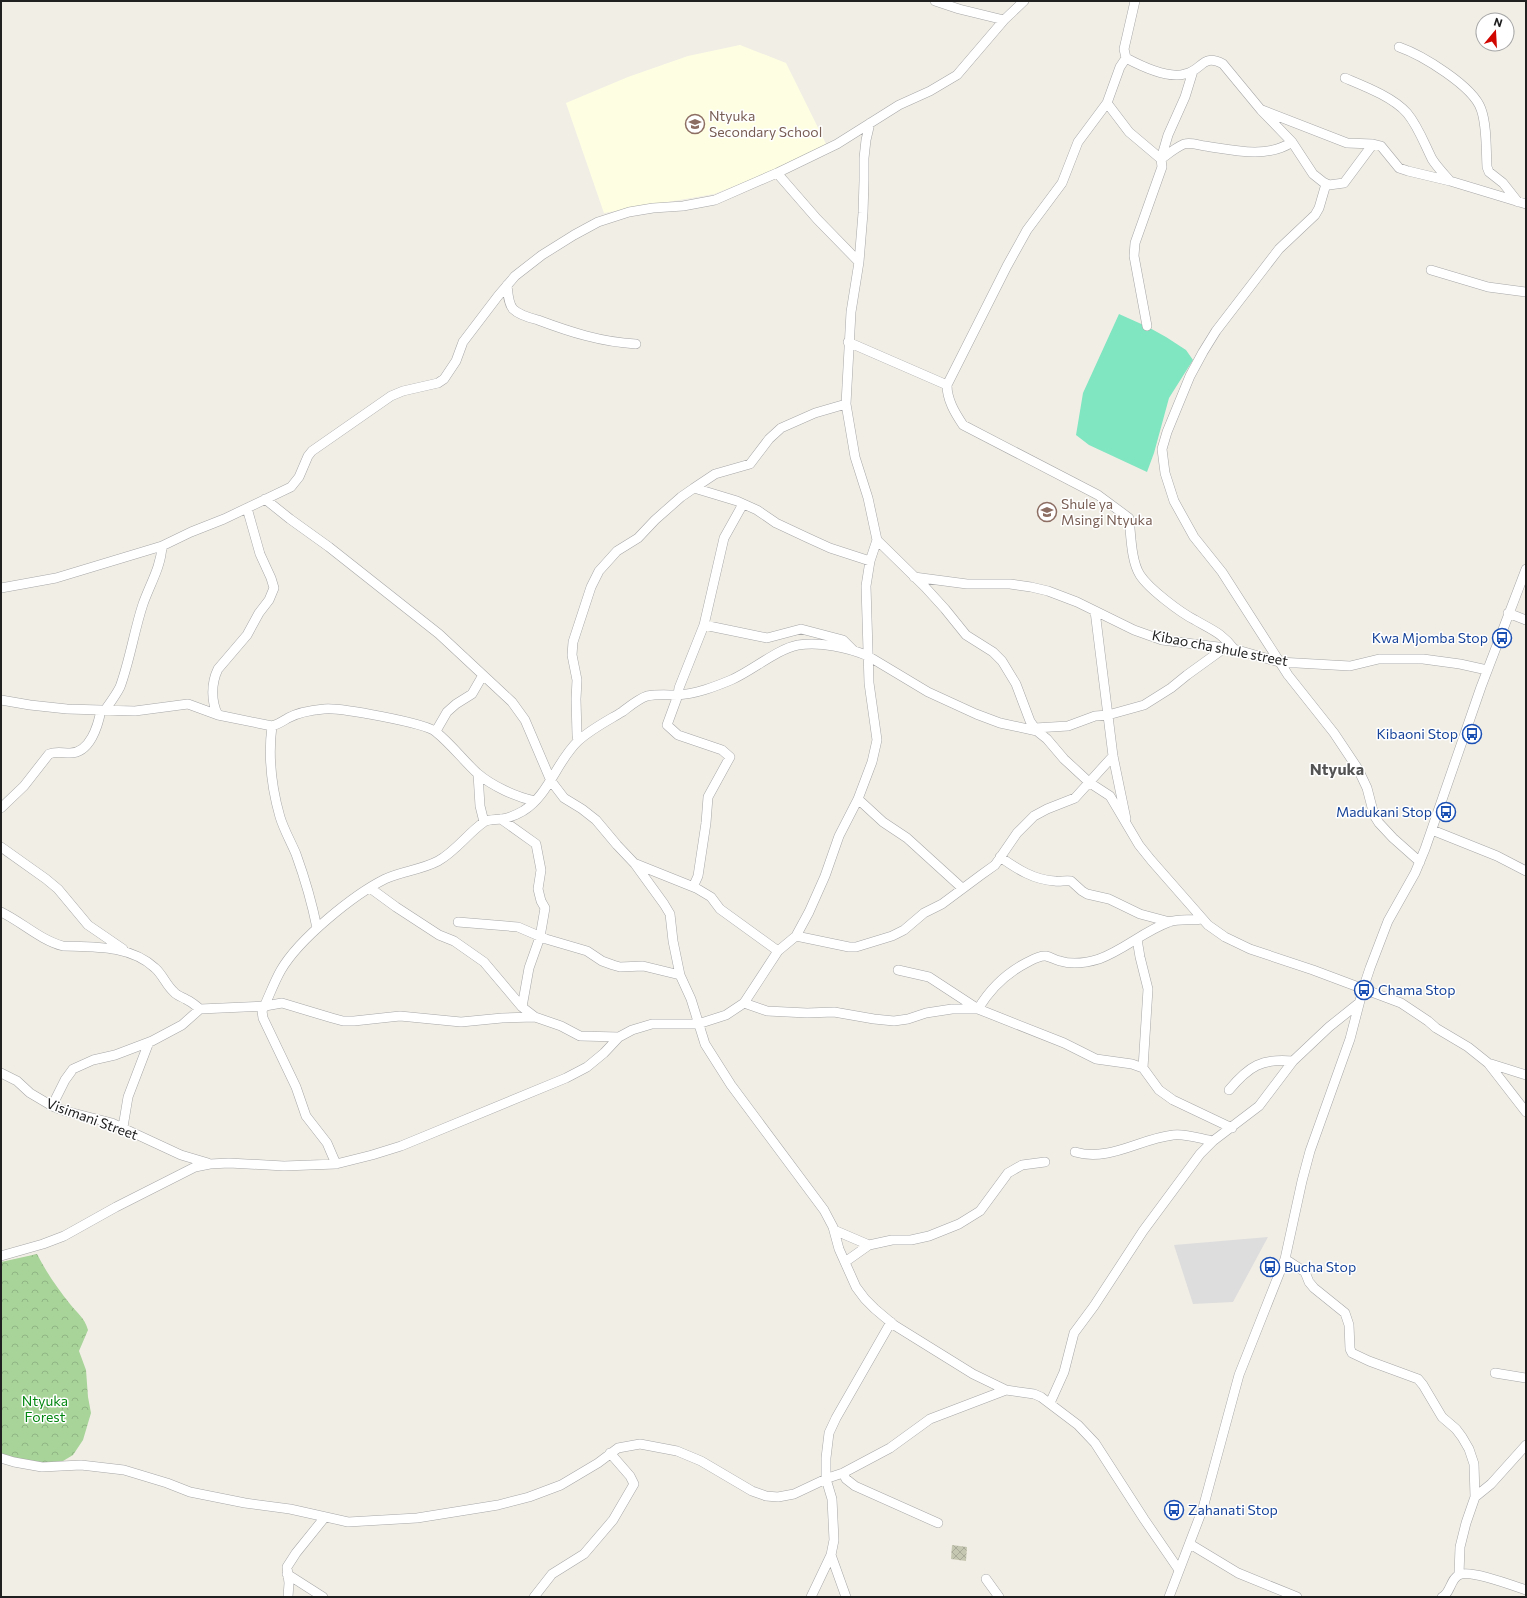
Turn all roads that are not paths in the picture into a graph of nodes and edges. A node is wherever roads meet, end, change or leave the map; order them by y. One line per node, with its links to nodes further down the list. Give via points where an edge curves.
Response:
1 (935, 1): 4 (street)
2 (1024, 1): 4 (street)
3 (1135, 1): 6 (street, via 1124,49)
4 (1004, 20): 11 (street, via 957,75 930,91 898,105)
5 (1399, 48): 18 (street, via 1425,58 1455,80 1478,102 1483,118 1489,172)
6 (1126, 58): 7 (street, via 1167,74 1185,75); 9 (street, via 1120,67)
7 (1193, 71): 10 (street, via 1206,60 1216,60 1223,64); 14 (street)
8 (1345, 78): 16 (street, via 1393,102 1407,112 1433,160)
9 (1107, 103): 14 (street, via 1129,132); 26 (street, via 1078,142 1062,183 1027,230)
10 (1261, 110): 12 (street); 13 (street, via 1347,143)
11 (870, 123): 15 (street, via 837,144); 19 (street, via 864,158)
12 (1292, 142): 14 (street, via 1285,146 1251,152 1190,143 1173,150); 17 (street, via 1313,174)
13 (1372, 144): 16 (street, via 1385,149 1399,168); 17 (street, via 1344,183)
14 (1161, 160): 23 (street, via 1160,177 1135,243 1134,256)
15 (777, 174): 19 (street); 21 (street, via 715,200 628,212 598,222 542,255)
16 (1450, 181): 18 (street)
17 (1326, 184): 46 (street, via 1319,208 1314,215 1279,249 1216,331 1190,376 1162,449 1169,488 1187,526 1222,572)
18 (1522, 203)
19 (859, 262): 24 (street)
20 (1431, 270): 22 (street, via 1488,287)
21 (507, 285): 25 (street, via 513,308 526,316 594,339); 29 (street, via 463,342 456,361 444,379 391,396 312,451 296,483)
22 (1526, 292)
23 (1147, 326)
24 (848, 342): 26 (street); 27 (street)
25 (636, 344)
26 (947, 385): 43 (street, via 947,393 954,411 963,425 1098,494 1130,518 1132,546 1140,575 1179,611 1218,632)
27 (846, 404): 28 (street, via 815,412 781,428 750,464 715,474); 32 (street, via 855,457 868,498)
28 (694, 488): 30 (street); 57 (street, via 655,520 638,538 612,555 599,571 591,587 573,642 572,655 577,680)
29 (265, 499): 31 (street); 48 (street, via 401,603)
30 (743, 504): 34 (street, via 776,523 830,548); 41 (street, via 724,538)
31 (247, 508): 33 (street); 52 (street, via 260,554 274,588 247,635 215,675 213,698)
32 (877, 540): 34 (street); 36 (street)
33 (162, 546): 37 (street, via 56,578); 51 (street, via 157,573 143,606 119,688)
34 (870, 561): 45 (street, via 866,586)
35 (1526, 569): 39 (street)
36 (914, 577): 38 (street, Kibao cha shule street, via 967,584 1010,584 1031,587 1048,591); 55 (street, via 966,635 993,652 1002,661 1016,684 1026,712)
37 (1, 588)
38 (1096, 611): 42 (street, Kibao cha shule street, via 1134,630 1162,640); 53 (street)
39 (1508, 613): 40 (street); 47 (street)
40 (1526, 620)
41 (704, 625): 44 (street, via 767,638 801,629 843,640); 49 (street)
42 (1223, 649): 43 (street, Kibao cha shule street); 53 (street, via 1144,705)
43 (1234, 649): 46 (street, Kibao cha shule street)
44 (854, 651): 45 (street); 49 (street, via 826,645 797,645 732,680 697,692)
45 (868, 656): 55 (street, via 928,692 976,714 1000,723); 62 (street, via 877,740)
46 (1279, 662): 47 (street, Kibao cha shule street, via 1350,666 1379,659 1423,659); 71 (street, via 1358,769 1368,788 1374,815 1393,838)
47 (1487, 670): 68 (street)
48 (483, 674): 56 (street, via 472,694 447,712); 60 (street, via 512,702 525,720)
49 (678, 695): 57 (street, via 657,695 640,699); 74 (street, via 667,724 678,734 722,750 730,757 708,797 698,876)
50 (1, 700): 51 (street, via 67,709)
51 (103, 710): 52 (street, via 137,711 188,704); 64 (street, via 86,745 77,752 49,754 24,786)
52 (218, 715): 54 (street)
53 (1108, 715): 55 (street, via 1095,716 1068,726); 58 (street)
54 (272, 726): 56 (street, via 295,715 326,708 409,722); 81 (street, via 271,758 277,804 311,897)
55 (1036, 729): 61 (street)
56 (436, 731): 59 (street)
57 (578, 741): 60 (street, via 568,752)
58 (1113, 756): 61 (street); 67 (street)
59 (478, 774): 63 (street, via 507,791); 66 (street)
60 (551, 781): 63 (street); 72 (street, via 564,798 596,820)
61 (1090, 783): 67 (street, via 1110,796); 70 (street, via 1074,798 1034,816 1017,833)
62 (858, 799): 76 (street, via 888,826 907,838); 82 (street, via 839,836 825,876)
63 (535, 801): 65 (street, via 524,811)
64 (1, 808)
65 (502, 819): 66 (street); 83 (street, via 537,846 541,870 538,889 546,908)
66 (484, 822): 75 (street, via 437,862 390,877)
67 (1128, 827): 78 (street, via 1151,860)
68 (1432, 830): 71 (street); 73 (street, via 1497,856)
69 (1, 847): 86 (street, via 58,888 88,925)
70 (1000, 857): 76 (street, via 995,865); 80 (street, via 1034,877 1071,881 1087,894 1109,900 1140,914)
71 (1420, 862): 89 (street, via 1388,921)
72 (636, 864): 74 (street); 88 (street, via 670,914)
73 (1526, 871)
74 (693, 887): 85 (street, via 711,897 720,909)
75 (370, 888): 81 (street); 93 (street, via 484,962)
76 (962, 888): 82 (street, via 942,904 924,913 904,930 856,947)
77 (1, 912): 86 (street, via 56,944)
78 (1202, 919): 80 (street); 89 (street, via 1216,932 1236,942)
79 (458, 922): 83 (street, via 518,927)
80 (1170, 922): 84 (street)
81 (317, 928): 92 (street, via 280,970)
82 (796, 936): 85 (street)
83 (540, 937): 88 (street, via 579,948 602,961 620,967 643,966); 93 (street)
84 (1137, 939): 95 (street, via 1099,959 1082,963 1069,964 1040,956 999,981); 102 (street, via 1148,989)
85 (778, 951): 90 (street)
86 (128, 952): 94 (street, via 154,967 174,992)
87 (898, 970): 95 (street, via 929,977)
88 (680, 975): 97 (street, via 691,999)
89 (1363, 989): 91 (street); 101 (street, via 1401,1004 1468,1047)
90 (744, 1003): 95 (street, via 767,1011 806,1014 834,1012 894,1021 952,1009); 97 (street, via 726,1015)
91 (1359, 1003): 100 (street); 118 (street, via 1350,1038 1308,1158)
92 (265, 1006): 94 (street); 96 (street, via 284,1003 343,1021 400,1016 461,1022); 114 (street, via 262,1011 267,1028 293,1081 301,1105 306,1116 327,1143)
93 (522, 1007): 96 (street)
94 (200, 1009): 99 (street, via 178,1027)
95 (978, 1009): 102 (street, via 1064,1043 1096,1059)
96 (535, 1017): 98 (street, via 580,1036)
97 (698, 1024): 98 (street, via 652,1024 632,1030); 115 (street, via 705,1044 731,1085 824,1210)
98 (620, 1038): 114 (street, via 587,1067 566,1078 401,1146)
99 (149, 1042): 106 (street, via 73,1069); 108 (street, via 128,1097)
100 (1293, 1061): 105 (street, via 1259,1063 1240,1076); 109 (street, via 1259,1106)
101 (1488, 1063): 104 (street); 107 (street)
102 (1143, 1068): 109 (street, via 1159,1090 1173,1100)
103 (1, 1073): 106 (street, Visimani Street)
104 (1526, 1075)
105 (1229, 1090)
106 (52, 1106): 108 (street, Visimani Street)
107 (1526, 1112)
108 (123, 1127): 113 (street, Visimani Street, via 181,1155)
109 (1232, 1128): 110 (street)
110 (1212, 1141): 111 (street, via 1176,1134 1161,1136 1107,1153 1090,1155); 124 (street, via 1143,1230 1074,1333 1064,1372)
111 (1075, 1152)
112 (1045, 1162): 116 (street, via 1022,1166 1008,1173 980,1211 959,1224 929,1236)
113 (210, 1164): 114 (street); 117 (street, via 195,1167 64,1236)
114 (336, 1164)
115 (834, 1230): 116 (street); 119 (street)
116 (869, 1245): 119 (street)
117 (1, 1256)
118 (1285, 1259): 130 (street, via 1305,1272 1314,1288 1345,1313 1352,1353 1418,1380 1423,1385 1442,1417 1456,1429 1469,1449 1475,1473); 133 (street, via 1239,1375 1209,1487)
119 (845, 1262): 120 (street, via 856,1287)
120 (891, 1322): 123 (street, via 973,1374); 129 (street, via 829,1433)
121 (1495, 1374): 122 (street)
122 (1526, 1378)
123 (1006, 1390): 124 (street, via 1034,1394); 128 (street, via 930,1419 890,1448)
124 (1050, 1403): 135 (street, via 1078,1425 1095,1443)
125 (1526, 1445): 130 (street, via 1491,1484)
126 (610, 1453): 129 (street, via 618,1448 640,1444 677,1451 766,1496 794,1494); 131 (street, via 561,1485 530,1498 417,1518 374,1522 348,1522); 142 (street, via 634,1484 626,1500 613,1520 584,1554 552,1574)
127 (1, 1458): 131 (street, via 42,1467 81,1465 124,1470 190,1492)
128 (844, 1473): 129 (street); 132 (street, via 846,1479 855,1486)
129 (826, 1479): 134 (street, via 833,1509 834,1540)
130 (1475, 1497): 137 (street, via 1460,1547)
131 (325, 1517): 136 (street, via 296,1553 287,1568)
132 (938, 1523)
133 (1190, 1544): 135 (street); 147 (street, via 1238,1573)
134 (831, 1555): 143 (street); 144 (street)
135 (1179, 1570): 146 (street)
136 (287, 1574): 140 (street); 141 (street)
137 (1459, 1574): 139 (street, via 1494,1579); 148 (street)
138 (986, 1579): 145 (street)
139 (1526, 1590)
140 (288, 1597)
141 (323, 1597)
142 (534, 1597)
143 (811, 1597)
144 (846, 1597)
145 (999, 1597)
146 (1169, 1597)
147 (1297, 1597)
148 (1444, 1597)

